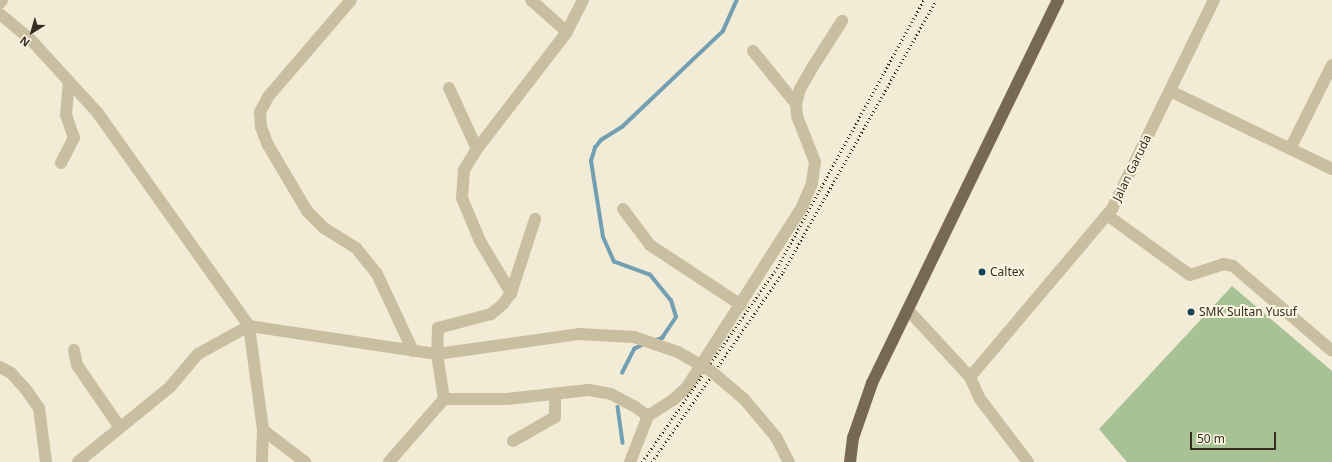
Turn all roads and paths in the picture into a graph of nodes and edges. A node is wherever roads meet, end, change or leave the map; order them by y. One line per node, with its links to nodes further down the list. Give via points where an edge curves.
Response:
1 (2, 0): 7 (street)
2 (351, 0): 29 (street, via 268,98 260,112 260,127 307,211 324,228 356,248 377,274)
3 (531, 0): 10 (street)
4 (583, 0): 10 (street)
5 (1058, 0): 26 (main road)
6 (1214, 0): 15 (street, Jalan Garuda)
7 (0, 3)
8 (0, 14): 13 (street, via 31,40)
9 (842, 21): 16 (street, via 800,89)
10 (567, 32): 17 (street)
11 (754, 51): 16 (street)
12 (1332, 65): 18 (street)
13 (69, 81): 19 (street, via 66,115 74,138); 27 (street, via 97,112)
14 (449, 88): 17 (street)
15 (1170, 91): 18 (street); 22 (street, Jalan Garuda)
16 (796, 104): 25 (street, via 797,116 815,162 812,183 802,207)
17 (477, 149): 24 (street, via 464,170 462,198 480,241)
18 (1290, 149): 20 (street)
19 (61, 162)
20 (1332, 169)
21 (623, 210): 25 (street, via 650,245)
22 (1107, 215): 30 (street, via 1190,275 1224,264 1233,266); 33 (street, Jalan Garuda)
23 (535, 219): 24 (street)
24 (511, 293): 31 (street, via 503,304 490,314 438,328)
25 (741, 305): 36 (street, via 687,387 673,400)
26 (909, 311): 33 (street); 47 (main road, via 862,407 853,438)
27 (249, 326): 29 (street); 37 (street, via 198,354 170,387); 38 (street)
28 (74, 350): 37 (street, via 76,365)
29 (413, 351): 31 (street)
30 (1332, 351)
31 (437, 354): 35 (street); 46 (street, bridge, via 579,334 634,337 678,352 711,371 744,399 776,437)
32 (0, 367): 40 (street, via 11,374 39,408)
33 (970, 377): 48 (street, via 980,399)
34 (555, 394): 35 (street, via 507,399); 36 (street, via 589,390 611,394); 39 (street, via 555,417)
35 (444, 399): 44 (street)
36 (648, 416): 45 (street)
37 (119, 426): 41 (street)
38 (263, 430): 42 (street); 43 (street)
39 (513, 441)
40 (46, 462)
41 (78, 462)
42 (262, 462)
43 (305, 462)
44 (389, 462)
45 (630, 462)
46 (788, 462)
47 (850, 462)
48 (1028, 462)

